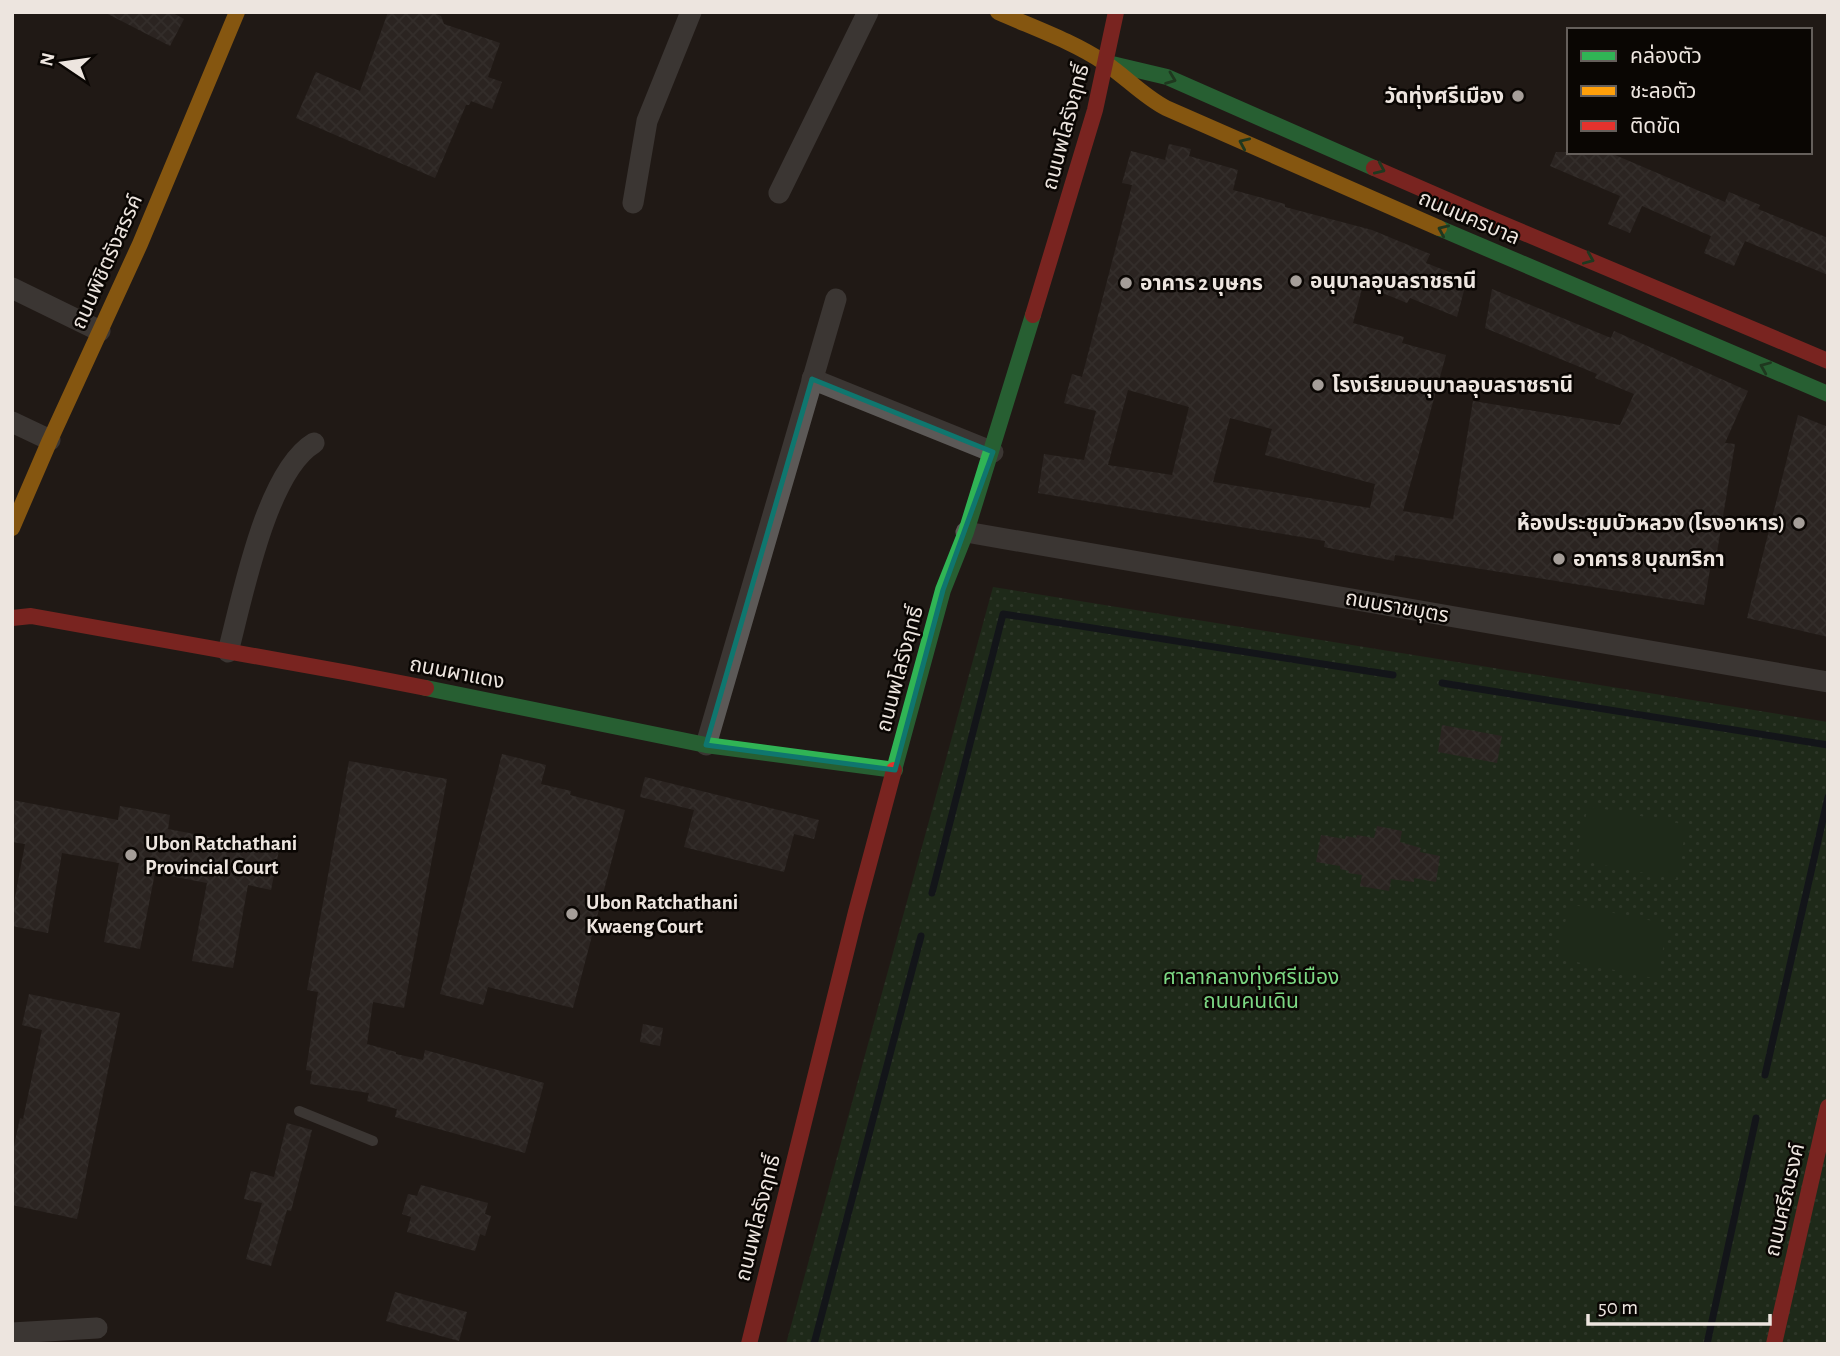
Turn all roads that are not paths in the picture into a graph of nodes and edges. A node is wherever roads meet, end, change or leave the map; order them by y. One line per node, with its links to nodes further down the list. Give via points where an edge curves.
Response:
1 (237, 12): 13 (street, ถนนพิชิตรังสรรค์)
2 (691, 12): 8 (street, via 647,121)
3 (868, 12): 7 (street)
4 (998, 12): 6 (street, ถนนนครบาล)
5 (1116, 12): 6 (street, ถนนพโลรังฤทธิ์)
6 (1105, 63): 9 (street, ถนนนครบาล, one-way to 9, via 1167,76); 10 (street, ถนนนครบาล, one-way to 6, via 1156,103); 20 (street, ถนนพโลรังฤทธิ์)
7 (779, 193)
8 (633, 204)
9 (1484, 216): 10 (street); 14 (street, ถนนนครบาล, one-way to 14)
10 (1470, 242): 16 (street, ถนนนครบาล, one-way to 10)
11 (12, 288): 13 (street)
12 (836, 299): 15 (street)
13 (100, 331): 18 (street, ถนนพิชิตรังสรรค์)
14 (1828, 361)
15 (812, 379): 20 (street); 26 (street)
16 (1828, 394)
17 (12, 422): 18 (street)
18 (50, 440): 21 (street, ถนนพิชิตรังสรรค์)
19 (314, 443): 24 (street, via 295,460 263,522)
20 (993, 452): 22 (street, ถนนพโลรังฤทธิ์)
21 (12, 528)
22 (966, 532): 25 (street, ถนนราชบุตร); 27 (street, ถนนพโลรังฤทธิ์, via 943,590)
23 (12, 618): 24 (street, ถนนผาแดง, via 31,616)
24 (228, 652): 26 (street, ถนนผาแดง)
25 (1828, 682)
26 (706, 745): 27 (street, ถนนผาแดง)
27 (895, 770): 33 (street, ถนนพโลรังฤทธิ์)
28 (1828, 1107): 34 (street, ถนนศรีณรงค์)
29 (299, 1111): 30 (lane)
30 (373, 1141)
31 (97, 1328): 32 (street)
32 (12, 1333)
33 (749, 1344)
34 (1774, 1344)

